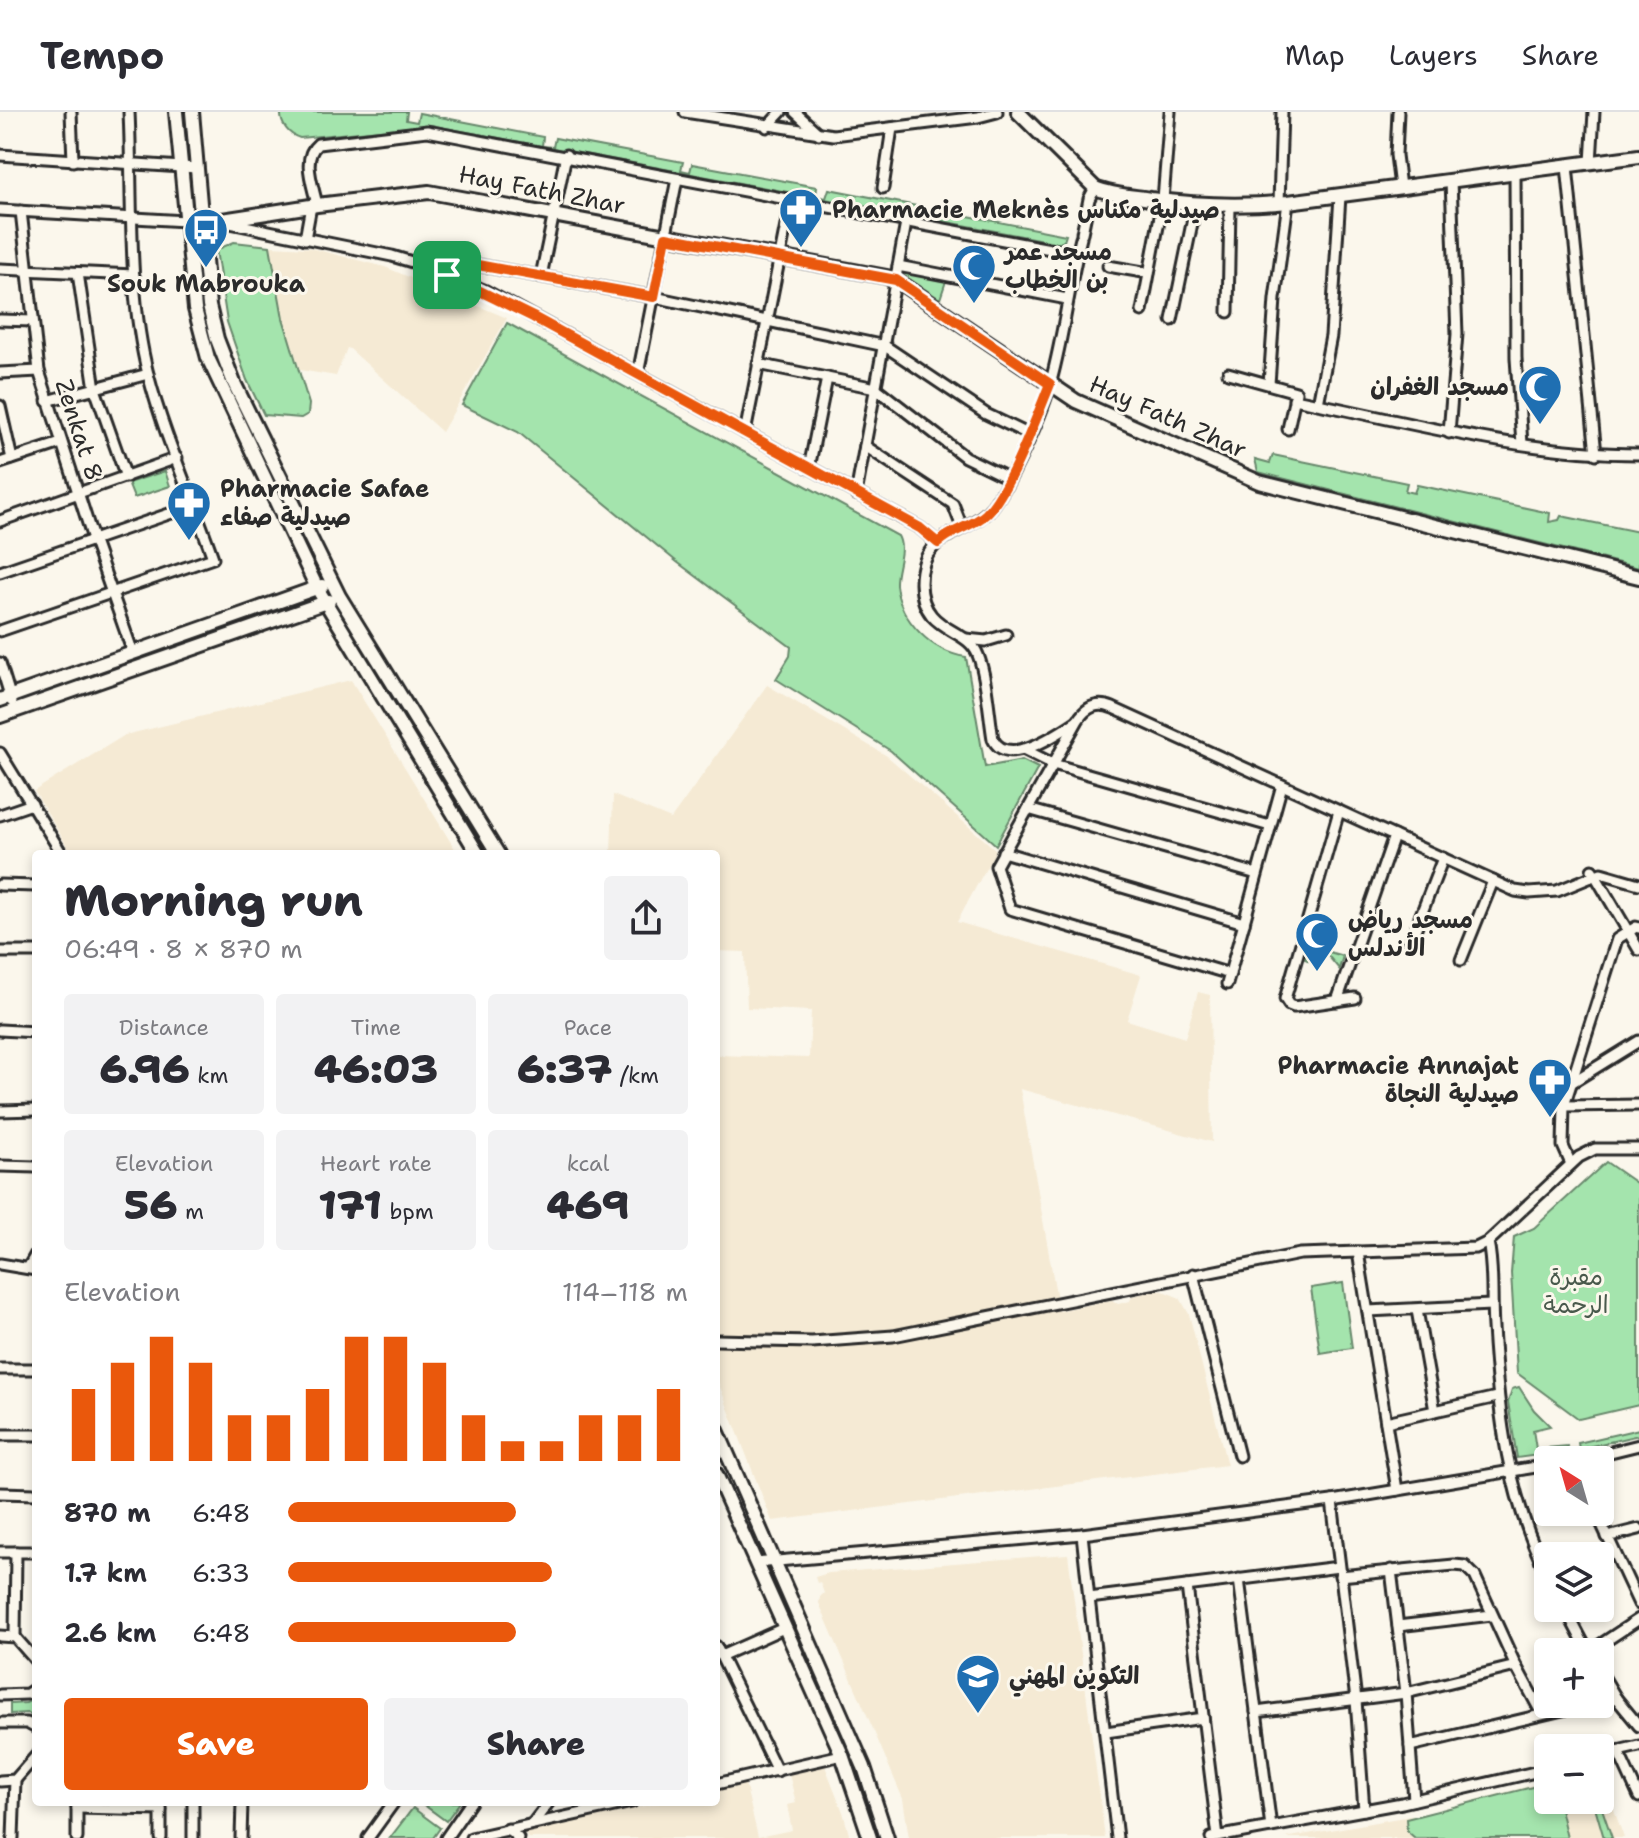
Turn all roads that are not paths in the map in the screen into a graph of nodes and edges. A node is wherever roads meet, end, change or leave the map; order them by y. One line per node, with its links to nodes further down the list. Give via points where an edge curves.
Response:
1 (71, 112): 20 (street)
2 (129, 112): 22 (street)
3 (176, 112): 24 (street)
4 (192, 112): 25 (street)
5 (685, 112): 14 (street)
6 (781, 112): 14 (street)
7 (795, 112): 16 (street)
8 (997, 112): 15 (street)
9 (1018, 112): 31 (street)
10 (1170, 112): 34 (street)
11 (1282, 112): 35 (street)
12 (1398, 112): 29 (street)
13 (1594, 112): 21 (street)
14 (767, 127): 16 (street)
15 (892, 128): 16 (street); 30 (street)
16 (819, 134)
17 (0, 155): 20 (street)
18 (566, 155): 27 (street); 37 (street, via 427,131 318,144 309,154); 41 (street)
19 (1639, 156): 21 (street)
20 (73, 161): 22 (street)
21 (1591, 163): 23 (street)
22 (131, 165): 24 (street); 42 (street)
23 (1567, 166): 26 (street); 92 (street)
24 (181, 167): 25 (street); 43 (street)
25 (197, 168): 44 (street)
26 (1515, 172): 28 (street); 90 (street)
27 (677, 179): 33 (street); 47 (street)
28 (1451, 181): 29 (street); 87 (street, via 1457,334)
29 (1400, 187): 32 (street)
30 (883, 188)
31 (1095, 188): 34 (street); 49 (street)
32 (1340, 196): 35 (street); 83 (street, via 1331,336)
33 (791, 200): 46 (street); 50 (street)
34 (1163, 200): 36 (street); 56 (street)
35 (1284, 203): 38 (street); 78 (street)
36 (1196, 204): 38 (street); 67 (street)
37 (314, 205): 41 (street, Hay Fath Zhar, via 429,192); 45 (street, Hay Fath Zhar); 48 (street)
38 (1230, 206): 64 (street)
39 (0, 210): 40 (street)
40 (21, 211): 42 (street); 54 (street, Zenkat 8)
41 (554, 213): 47 (street, Hay Fath Zhar); 59 (street)
42 (133, 219): 43 (street); 57 (street)
43 (185, 221): 44 (street, Hay Fath Zhar); 110 (street, via 195,309 208,358)
44 (201, 221): 45 (street, Hay Fath Zhar); 109 (street, via 209,306 222,353)
45 (216, 221): 48 (street)
46 (906, 223): 49 (street); 51 (street)
47 (666, 237): 50 (street, Hay Fath Zhar); 61 (street)
48 (305, 239): 58 (street, via 392,256)
49 (1077, 254): 62 (street)
50 (780, 257): 60 (street, Hay Fath Zhar); 65 (street)
51 (898, 266): 60 (street); 62 (street)
52 (1108, 266): 56 (street)
53 (0, 269): 54 (street)
54 (27, 270): 55 (street); 68 (street, Zenkat 8)
55 (78, 273): 57 (street); 80 (street)
56 (1149, 273): 63 (street)
57 (134, 275): 74 (street)
58 (447, 275): 59 (street, via 472,264); 75 (street)
59 (541, 276): 61 (street)
60 (896, 280): 69 (street); 77 (street, Hay Fath Zhar)
61 (654, 297): 65 (street); 75 (street)
62 (1067, 299): 77 (street)
63 (1142, 311)
64 (1228, 312)
65 (767, 319): 69 (street); 70 (street)
66 (0, 320): 68 (street)
67 (1172, 320)
68 (33, 321): 71 (street, Zenkat 8)
69 (885, 346): 79 (street); 88 (street, via 986,414)
70 (758, 364): 76 (street); 86 (street)
71 (39, 371): 72 (street); 82 (street, Zenkat 8)
72 (0, 373)
73 (1228, 373): 78 (street)
74 (148, 374): 80 (street); 94 (street)
75 (638, 374): 86 (street)
76 (827, 378): 79 (street); 97 (street)
77 (1050, 384): 88 (street); 108 (street, Hay Fath Zhar, via 1076,401 1259,482)
78 (1269, 384): 81 (street, via 1296,392)
79 (876, 388): 91 (street); 99 (street, via 965,457)
80 (95, 389): 82 (street); 98 (street)
81 (1294, 399): 83 (street); 85 (street)
82 (47, 401): 89 (street, Zenkat 8)
83 (1318, 404): 87 (street)
84 (0, 406): 95 (street)
85 (1288, 429)
86 (745, 433): 97 (street)
87 (1449, 433): 90 (street)
88 (1030, 435): 99 (street)
89 (61, 443): 95 (street); 100 (street, Zenkat 8)
90 (1522, 444): 92 (street)
91 (865, 446): 101 (street); 104 (street, via 953,504)
92 (1596, 454): 93 (street)
93 (1639, 454)
94 (177, 458): 98 (street); 102 (street)
95 (12, 459): 96 (street)
96 (0, 463)
97 (809, 468): 101 (street)
98 (126, 477): 100 (street)
99 (1008, 478): 104 (street, via 985,515)
100 (79, 493): 103 (street); 105 (street, Zenkat 8)
101 (856, 494): 106 (street)
102 (195, 505): 105 (street); 111 (street, via 213,558)
103 (0, 521)
104 (962, 527): 106 (street)
105 (93, 539): 107 (street); 111 (street, Zenkat 8)
106 (938, 543): 116 (street, via 924,565 924,601 947,631)
107 (0, 572)
108 (1639, 577)
109 (332, 581): 110 (street); 112 (street)
110 (317, 588): 113 (street); 117 (street)
111 (112, 592): 114 (street); 117 (street, Zenkat 8)
112 (339, 596): 113 (street); 126 (street)
113 (325, 603): 120 (street); 127 (street)
114 (0, 631)
115 (1006, 635): 116 (street)
116 (966, 639): 123 (street, via 979,656 995,744 1007,752)
117 (133, 653): 119 (street)
118 (0, 663): 119 (street)
119 (5, 698): 120 (street)
120 (15, 711): 121 (street)
121 (0, 716)
122 (1078, 720): 123 (street); 125 (street); 128 (street, via 1089,708 1105,705)
123 (1023, 749): 125 (street)
124 (0, 753): 129 (street)
125 (1053, 764): 130 (street); 133 (street)
126 (449, 774): 127 (street); 135 (street)
127 (435, 782): 137 (street)
128 (1282, 785): 131 (street); 133 (street)
129 (32, 804): 132 (street); 136 (street)
130 (1028, 809): 140 (street); 143 (street)
131 (1339, 811): 134 (street); 156 (street, via 1285,999 1294,1007)
132 (0, 815)
133 (1270, 826): 143 (street)
134 (1394, 836): 141 (street); 156 (street)
135 (489, 839): 138 (street); 139 (street)
136 (60, 850)
137 (475, 850)
138 (477, 850)
139 (496, 850)
140 (1003, 852): 148 (street); 148 (street, via 996,866 1010,909 1228,979)
141 (1443, 858): 144 (street); 150 (street)
142 (1594, 872): 144 (street, via 1557,891 1541,893 1515,891); 145 (street); 149 (street)
143 (1257, 874): 148 (street)
144 (1493, 881): 154 (street)
145 (1639, 884)
146 (0, 885): 147 (street)
147 (32, 886)
148 (1244, 923)
149 (1634, 930): 151 (street); 160 (street, via 1617,939)
150 (1410, 943)
151 (1639, 950)
152 (0, 952): 153 (street)
153 (32, 952)
154 (1461, 960)
155 (1355, 998): 156 (street)
156 (1337, 1001)
157 (0, 1030): 158 (street)
158 (32, 1032)
159 (1639, 1041): 160 (street)
160 (1571, 1083): 162 (street)
161 (1639, 1105): 162 (street)
162 (1564, 1106): 166 (street, via 1563,1146)
163 (32, 1110): 164 (street)
164 (0, 1111)
165 (1639, 1149): 166 (street, via 1595,1149)
166 (1571, 1164): 169 (street)
167 (0, 1166): 168 (street)
168 (32, 1167)
169 (1488, 1242): 170 (street, via 1465,1250); 174 (street)
170 (1358, 1252): 173 (street, via 1300,1254); 176 (street)
171 (0, 1264): 172 (street)
172 (32, 1269)
173 (1193, 1274): 177 (street, via 893,1336 812,1342); 188 (street)
174 (1491, 1305): 175 (street); 180 (street)
175 (1417, 1310): 176 (street); 181 (street)
176 (1368, 1311): 182 (street)
177 (720, 1340)
178 (0, 1369): 179 (street)
179 (32, 1369)
180 (1497, 1397): 181 (street); 190 (street)
181 (1435, 1411): 182 (street)
182 (1386, 1422): 194 (street)
183 (0, 1435): 184 (street)
184 (32, 1435)
185 (720, 1438): 191 (street)
186 (1639, 1445): 187 (street)
187 (1614, 1451)
188 (1239, 1456)
189 (1534, 1467): 190 (street)
190 (1510, 1471): 194 (street); 202 (street)
191 (736, 1477): 192 (street); 207 (street)
192 (720, 1480)
193 (720, 1487): 206 (street)
194 (1397, 1490): 197 (street)
195 (0, 1493): 196 (street)
196 (32, 1494)
197 (1332, 1501): 200 (street); 209 (street)
198 (1602, 1526): 201 (street)
199 (1639, 1529): 201 (street)
200 (1082, 1534): 207 (street); 212 (street)
201 (1607, 1537): 213 (street)
202 (1534, 1544)
203 (0, 1552): 204 (street)
204 (16, 1552): 205 (street); 219 (street)
205 (32, 1552)
206 (755, 1563): 207 (street); 217 (street)
207 (774, 1563): 275 (street, via 864,1767)
208 (1391, 1570): 209 (street); 214 (street, via 1465,1566); 216 (street)
209 (1340, 1572): 210 (street); 231 (street)
210 (1239, 1579): 211 (street); 232 (street)
211 (1187, 1586): 212 (street); 234 (street)
212 (1089, 1598): 238 (street)
213 (1639, 1604)
214 (1492, 1615): 216 (street); 224 (street)
215 (1639, 1619): 220 (street)
216 (1398, 1626): 226 (street)
217 (784, 1628): 222 (street); 243 (street)
218 (0, 1636): 219 (street)
219 (15, 1637): 223 (street)
220 (1610, 1638)
221 (720, 1651): 222 (street)
222 (723, 1655): 245 (street)
223 (32, 1656)
224 (1516, 1666): 226 (street); 230 (street)
225 (32, 1691): 227 (street)
226 (1406, 1693): 231 (street); 239 (street)
227 (0, 1695)
228 (1614, 1695): 229 (street)
229 (1616, 1698): 237 (street)
230 (1534, 1699)
231 (1356, 1700): 232 (street); 260 (street)
232 (1256, 1712): 262 (street)
233 (1534, 1716): 239 (street)
234 (1203, 1718): 238 (street); 264 (street)
235 (0, 1723): 236 (street)
236 (32, 1726)
237 (1639, 1726)
238 (1106, 1732): 276 (street)
239 (1410, 1746): 251 (street)
240 (1639, 1746): 241 (street)
241 (1618, 1751): 242 (street); 250 (street)
242 (1614, 1752)
243 (842, 1755): 245 (street); 274 (street)
244 (32, 1761): 247 (street)
245 (777, 1771): 249 (street)
246 (1534, 1772): 251 (street)
247 (15, 1780): 248 (street); 265 (street)
248 (0, 1781)
249 (720, 1783)
250 (1639, 1797)
251 (1414, 1800): 260 (street)
252 (77, 1806): 266 (street)
253 (161, 1806): 267 (street)
254 (193, 1806): 268 (street)
255 (242, 1806): 269 (street)
256 (391, 1806): 270 (street)
257 (468, 1806): 271 (street)
258 (546, 1806): 261 (street)
259 (613, 1806): 261 (street)
260 (1364, 1810): 262 (street)
261 (533, 1823): 263 (street)
262 (1271, 1827): 264 (street)
263 (508, 1829): 272 (street); 273 (street)
264 (1215, 1837)
265 (13, 1838)
266 (77, 1838)
267 (161, 1838)
268 (193, 1838)
269 (241, 1838)
270 (368, 1838)
271 (446, 1838)
272 (471, 1838)
273 (518, 1838)
274 (870, 1838)
275 (887, 1838)
276 (1117, 1838)

